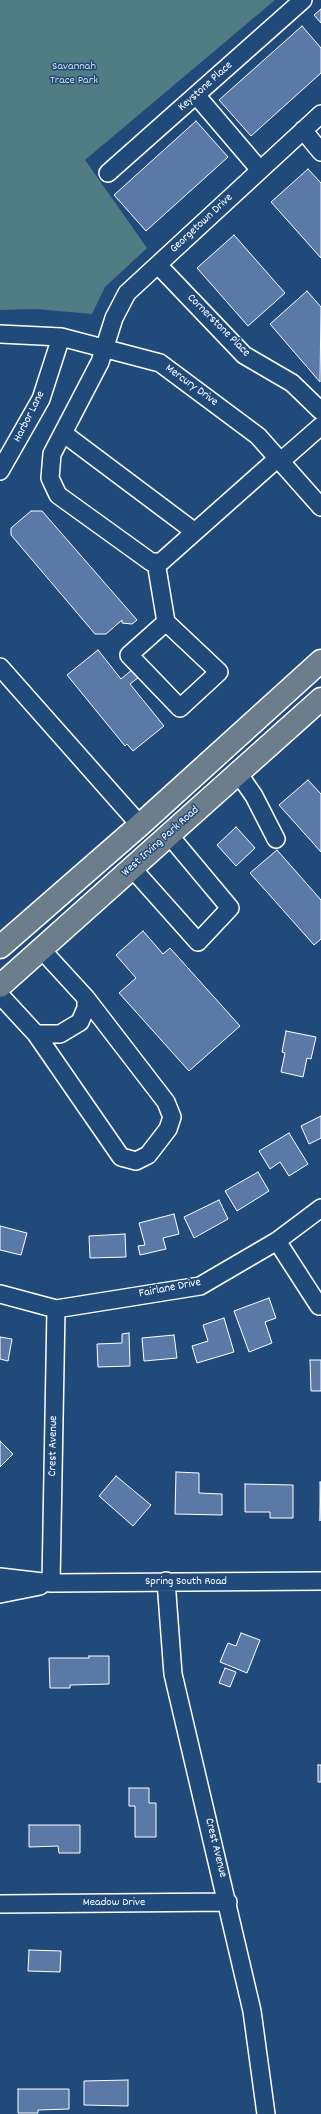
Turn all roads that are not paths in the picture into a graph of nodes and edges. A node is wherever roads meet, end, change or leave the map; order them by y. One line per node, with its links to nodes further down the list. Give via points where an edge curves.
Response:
1 (303, 0): 2 (street, Keystone Place)
2 (196, 96): 6 (street); 7 (street, Keystone Place)
3 (321, 114): 4 (street, Georgetown Drive)
4 (303, 130): 5 (street); 6 (street, Georgetown Drive)
5 (321, 152)
6 (260, 170): 8 (street, Georgetown Drive)
7 (108, 173)
8 (158, 265): 11 (street, Georgetown Drive, via 127,293 114,318); 12 (street, Cornerstone Place, via 244,355 292,383)
9 (0, 334): 10 (street, Mercury Drive)
10 (61, 337): 11 (street, Mercury Drive); 16 (street, Harbor Lane, via 41,399)
11 (105, 348): 14 (street, Georgetown Drive); 15 (street, Mercury Drive, via 160,363 258,436)
12 (321, 411)
13 (321, 426): 15 (street)
14 (64, 433): 18 (street); 19 (street, Georgetown Drive, via 52,454 50,478 58,495 151,562)
15 (279, 460): 17 (street, Mercury Drive); 18 (street)
16 (0, 471)
17 (321, 506)
18 (195, 532): 19 (street, via 161,562)
19 (156, 562): 20 (street)
20 (166, 622): 20 (street, via 129,655 180,708 219,672)
21 (321, 661): 25 (main road)
22 (0, 667): 25 (street)
23 (321, 699): 24 (main road, West Irving Park Road)
24 (238, 773): 26 (main road, West Irving Park Road); 27 (street, via 254,796)
25 (140, 825): 29 (main road)
26 (169, 835): 28 (main road, West Irving Park Road); 28 (street, via 230,908 198,942)
27 (276, 839)
28 (132, 868): 30 (main road, West Irving Park Road)
29 (0, 947)
30 (41, 949): 31 (main road, West Irving Park Road); 33 (street)
31 (0, 986)
32 (0, 995): 34 (street)
33 (86, 998): 34 (street, via 86,1008 80,1022 60,1034); 34 (street, via 169,1109 172,1117 168,1130 148,1155 136,1161 121,1157)
34 (36, 1034)
35 (321, 1208): 36 (street, Fairlane Drive)
36 (277, 1241): 38 (street); 39 (street, Fairlane Drive, via 200,1286)
37 (0, 1294): 39 (street, Fairlane Drive)
38 (319, 1306)
39 (56, 1309): 43 (street, Crest Avenue)
40 (0, 1577): 43 (street, Spring South Road)
41 (166, 1581): 42 (street, Spring South Road); 43 (street, Spring South Road); 45 (street, Crest Avenue, via 173,1674)
42 (321, 1581)
43 (51, 1583): 44 (street, Spring South Road)
44 (0, 1594)
45 (228, 1902): 46 (street, Meadow Drive); 47 (street, Crest Avenue, via 252,2011)
46 (0, 1904)
47 (266, 2114)

